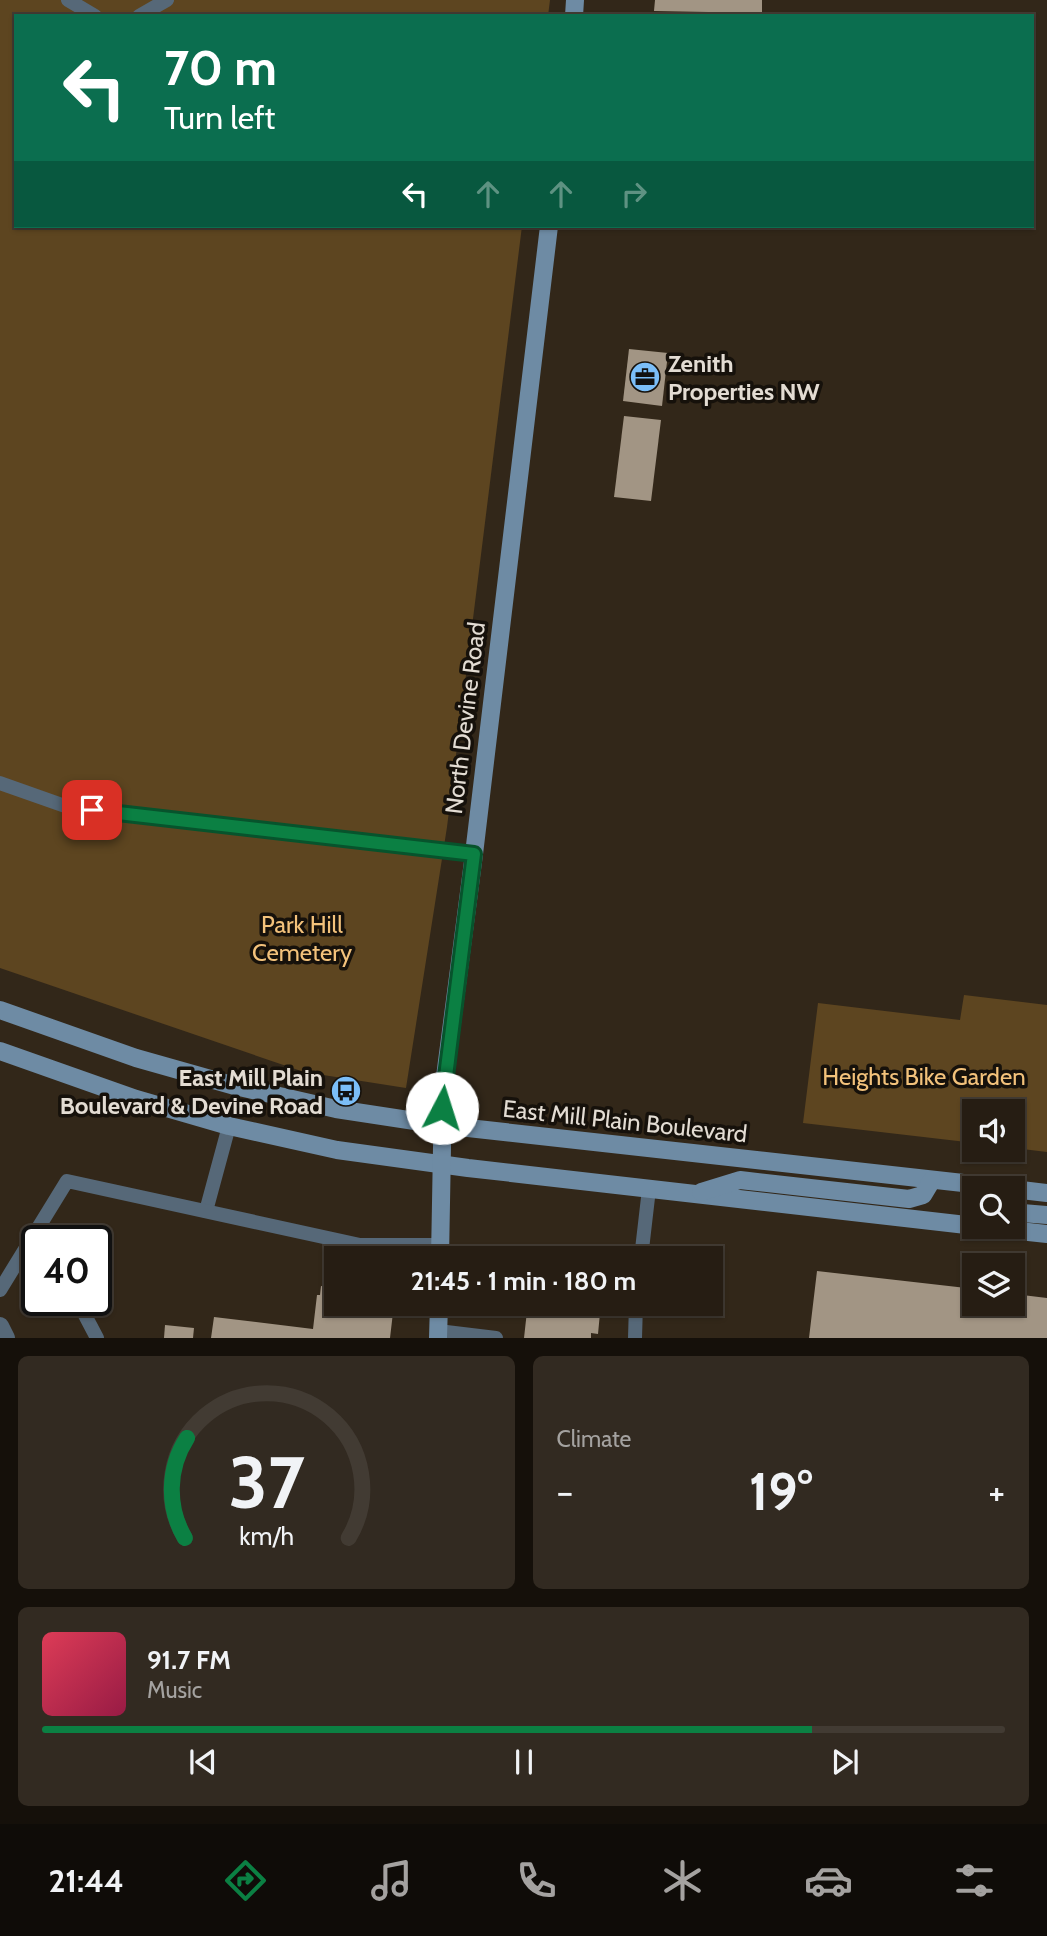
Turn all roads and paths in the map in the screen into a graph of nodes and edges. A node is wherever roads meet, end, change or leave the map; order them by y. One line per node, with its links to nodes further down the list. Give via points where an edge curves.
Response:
1 (68, 0): 3 (lane)
2 (167, 0): 4 (lane)
3 (92, 14)
4 (142, 14)
5 (549, 228): 7 (main road, North Devine Road)
6 (0, 783): 7 (lane, via 65,806)
7 (474, 854): 10 (main road, North Devine Road)
8 (0, 1010): 10 (main road, East Mill Plain Boulevard, via 136,1058 235,1086 336,1109)
9 (0, 1051): 11 (main road)
10 (441, 1125): 12 (main road, North Devine Road); 13 (main road, East Mill Plain Boulevard)
11 (229, 1126): 12 (main road, via 337,1150); 19 (lane)
12 (440, 1165): 15 (main road); 27 (main road, North Devine Road)
13 (932, 1180): 14 (main road, East Mill Plain Boulevard); 18 (main road, via 923,1195 909,1199 740,1180)
14 (962, 1183)
15 (649, 1189): 18 (main road); 28 (lane)
16 (1025, 1190): 17 (main road)
17 (1047, 1193)
18 (694, 1194): 22 (main road)
19 (206, 1211): 23 (lane, via 67,1181); 26 (lane)
20 (1025, 1213): 21 (main road)
21 (1047, 1215)
22 (962, 1224)
23 (44, 1225)
24 (1025, 1232): 25 (main road)
25 (1047, 1234)
26 (371, 1246)
27 (440, 1246)
28 (642, 1246)
29 (21, 1263): 30 (lane)
30 (0, 1290)
31 (85, 1316): 37 (lane)
32 (439, 1316): 35 (main road)
33 (636, 1316): 39 (lane)
34 (0, 1326): 36 (street)
35 (438, 1334): 38 (lane)
36 (6, 1338)
37 (97, 1338)
38 (496, 1338)
39 (635, 1338)

